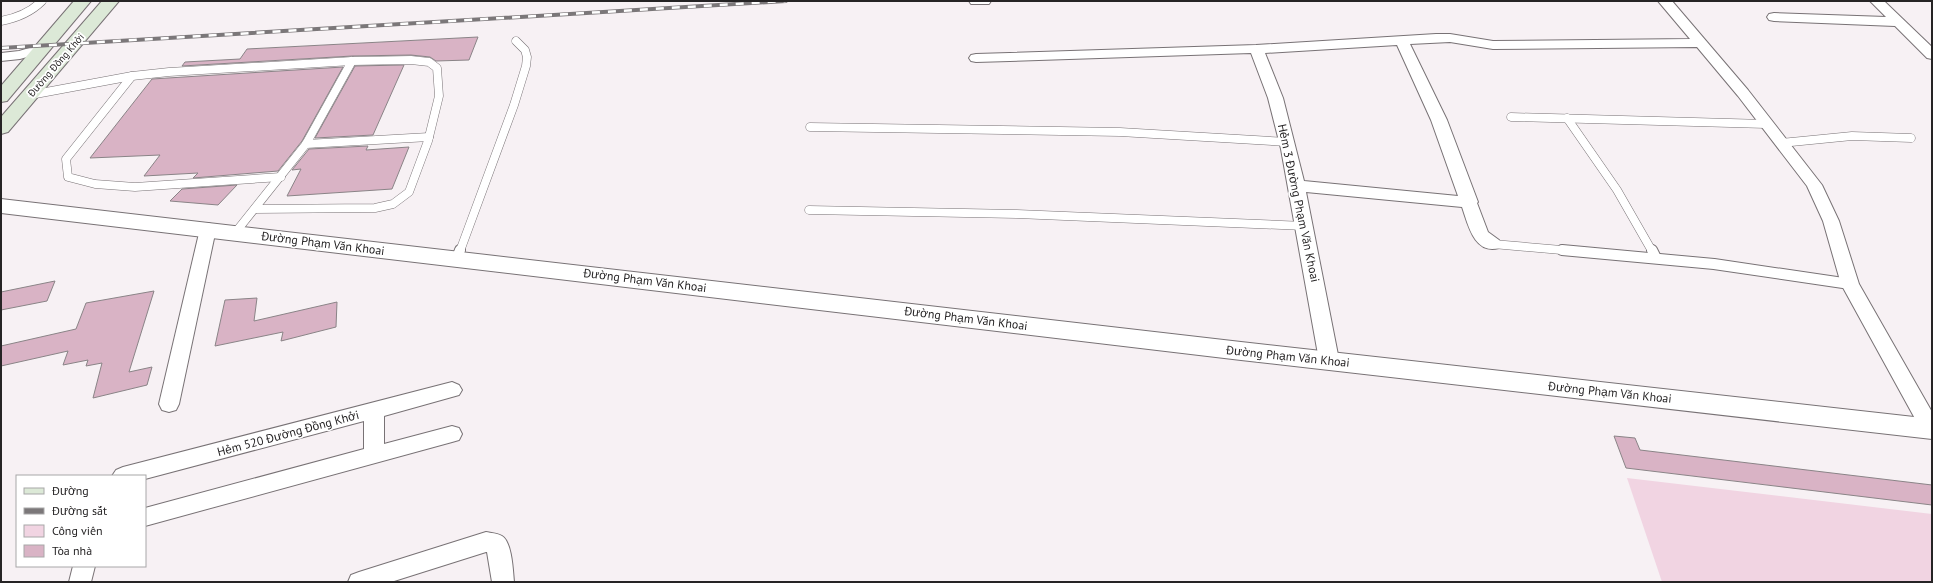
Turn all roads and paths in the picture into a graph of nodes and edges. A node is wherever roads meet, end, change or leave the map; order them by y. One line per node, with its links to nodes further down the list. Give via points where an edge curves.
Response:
1 (42, 1): 9 (lane, via 26,14)
2 (83, 1): 15 (main road, Đường Đồng Khởi)
3 (112, 1): 14 (main road, Đường Đồng Khởi)
4 (976, 1): 5 (street)
5 (984, 1)
6 (1665, 1): 13 (street)
7 (1877, 1): 10 (street)
8 (1774, 17): 10 (street)
9 (1, 21)
10 (1899, 22): 17 (street)
11 (516, 41): 44 (lane, via 525,50 526,66 514,106)
12 (1402, 41): 13 (street, via 1450,38 1492,45); 16 (street); 36 (street, via 1439,120)
13 (1698, 42): 26 (street)
14 (72, 46): 15 (main road); 22 (main road, Đường Đồng Khởi)
15 (43, 48): 18 (street, via 20,55); 23 (main road, Đường Đồng Khởi)
16 (1256, 50): 19 (street); 31 (street, Hẻm 3 Đường Phạm Văn Khoai, via 1268,74)
17 (1932, 55)
18 (1, 57)
19 (976, 58)
20 (352, 61): 21 (lane); 29 (lane, via 411,60 429,62 437,68 439,96); 33 (lane)
21 (132, 76): 22 (lane); 34 (lane, via 66,158 68,177 95,184 135,187)
22 (30, 95): 28 (main road, Đường Đồng Khởi)
23 (1, 97)
24 (1511, 117): 25 (lane)
25 (1567, 118): 26 (lane); 45 (lane, via 1616,190)
26 (1766, 124): 32 (street)
27 (810, 127): 31 (lane, via 1120,132)
28 (1, 128)
29 (429, 137): 33 (lane); 38 (lane, via 409,192 393,204 375,208)
30 (1911, 138): 32 (lane, via 1852,136)
31 (1287, 142): 35 (street, Hẻm 3 Đường Phạm Văn Khoai)
32 (1781, 143): 46 (street, via 1814,185 1831,222)
33 (306, 144): 34 (lane)
34 (281, 177): 38 (lane)
35 (1297, 186): 36 (street); 40 (street, Hẻm 3 Đường Phạm Văn Khoai)
36 (1470, 202): 43 (street, via 1480,234)
37 (1, 206): 41 (street, Đường Phạm Văn Khoai)
38 (255, 209): 42 (lane)
39 (809, 210): 40 (lane, via 1018,214)
40 (1305, 226): 47 (street, Hẻm 3 Đường Phạm Văn Khoai)
41 (208, 229): 42 (street, Đường Phạm Văn Khoai); 49 (street)
42 (235, 232): 44 (street, Đường Phạm Văn Khoai)
43 (1493, 244): 45 (lane)
44 (457, 258): 47 (street, Đường Phạm Văn Khoai)
45 (1656, 258): 46 (lane)
46 (1850, 284): 51 (street)
47 (1328, 360): 51 (street, Đường Phạm Văn Khoai)
48 (452, 390): 50 (street, Hẻm 520 Đường Đồng Khởi)
49 (169, 404)
50 (374, 410): 53 (street); 54 (street, Hẻm 520 Đường Đồng Khởi)
51 (1932, 429)
52 (452, 434): 53 (street)
53 (374, 455): 55 (street)
54 (127, 475)
55 (146, 517)
56 (84, 567): 57 (street)
57 (80, 582)
58 (359, 582): 59 (street, via 486,542 494,543 498,547)
59 (503, 582)

